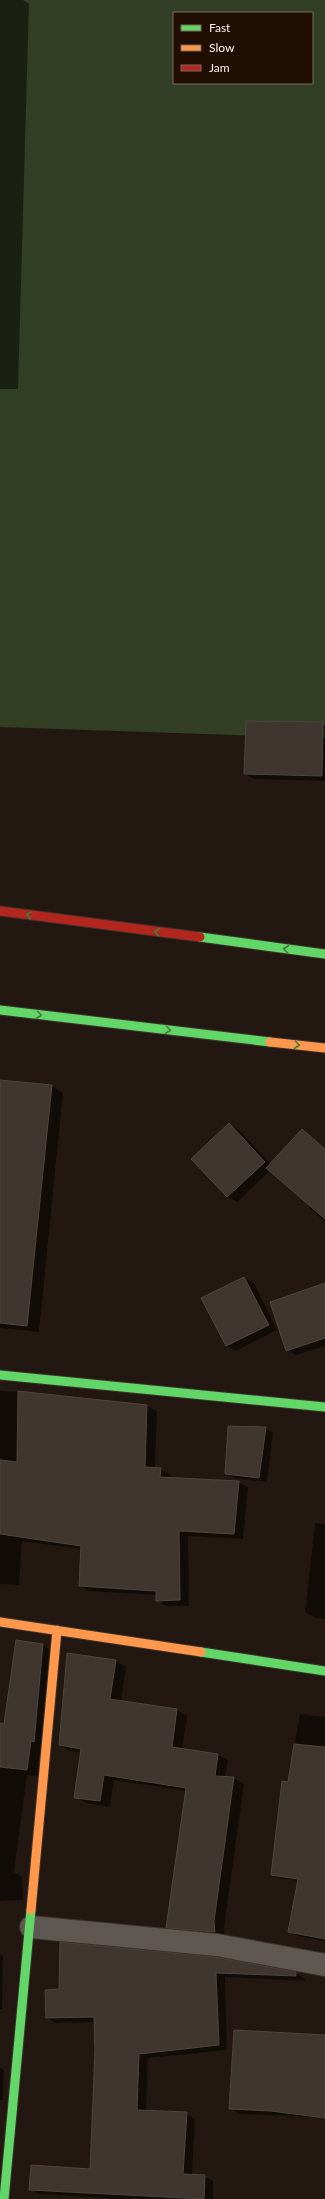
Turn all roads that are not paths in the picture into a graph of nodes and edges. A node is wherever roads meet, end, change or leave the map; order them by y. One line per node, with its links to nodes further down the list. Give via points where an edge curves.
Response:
1 (0, 911): 2 (street, one-way to 1)
2 (325, 954)
3 (0, 1010): 4 (street, one-way to 4)
4 (325, 1048)
5 (0, 1375): 6 (street)
6 (325, 1407)
7 (0, 1622): 8 (street)
8 (57, 1630): 9 (street); 10 (street)
9 (325, 1671)
10 (31, 1927): 11 (street, via 217,1945); 12 (street)
11 (325, 1965)
12 (4, 2199)

